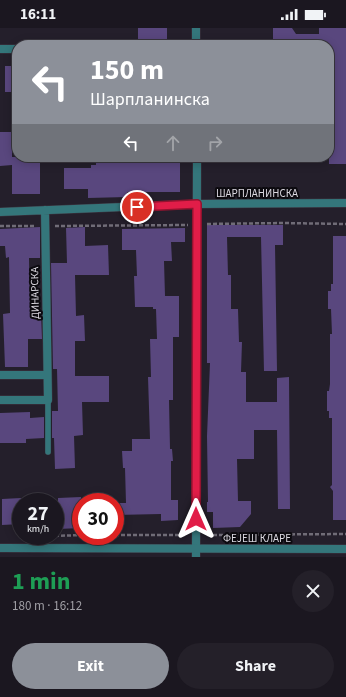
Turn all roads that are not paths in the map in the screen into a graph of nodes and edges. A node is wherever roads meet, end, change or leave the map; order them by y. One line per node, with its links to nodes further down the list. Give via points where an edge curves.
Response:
1 (196, 28): 2 (street)
2 (196, 40)
3 (0, 49): 4 (street)
4 (12, 49)
5 (197, 162): 7 (street)
6 (346, 203): 7 (street, ШАРПЛАНИНСКА)
7 (197, 204): 8 (street, ШАРПЛАНИНСКА); 17 (street)
8 (45, 210): 9 (street, ШАРПЛАНИНСКА); 11 (street, ДИНАРСКА)
9 (0, 212)
10 (0, 374): 11 (street)
11 (47, 375): 13 (street, ДИНАРСКА)
12 (0, 400): 13 (street)
13 (48, 400): 14 (lane, ДИНАРСКА)
14 (48, 452)
15 (0, 548): 17 (street, ФЕЈЕШ КЛАРЕ)
16 (346, 549): 17 (street, ФЕЈЕШ КЛАРЕ)
17 (196, 553)

